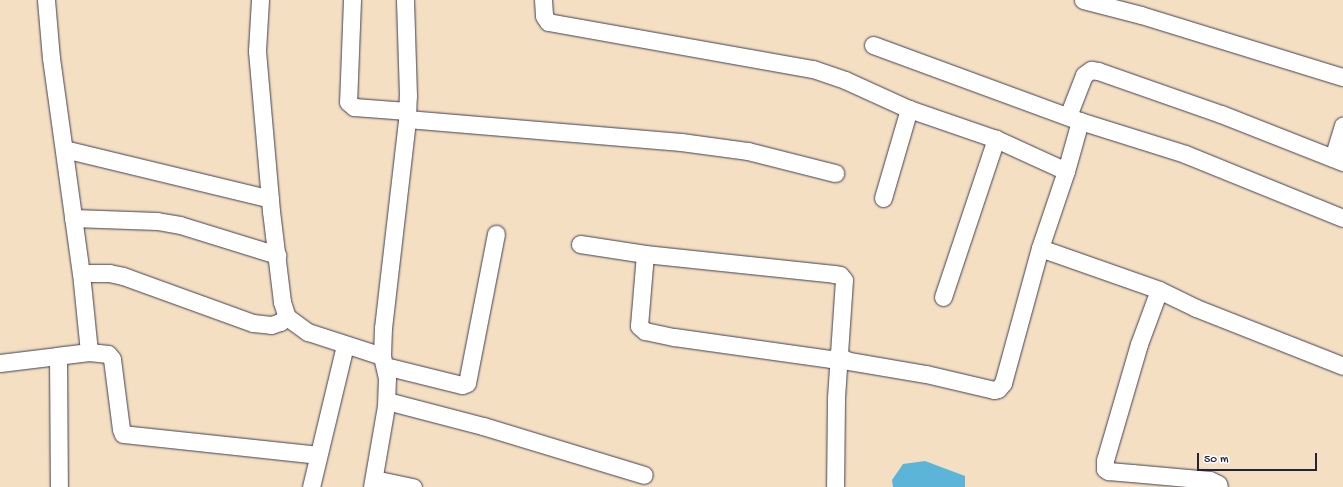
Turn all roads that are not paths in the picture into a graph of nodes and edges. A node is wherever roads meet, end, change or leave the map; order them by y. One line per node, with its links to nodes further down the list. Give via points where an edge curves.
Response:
1 (46, 0): 14 (street)
2 (260, 0): 19 (street, via 257,51)
3 (352, 0): 10 (street, via 348,102 354,107)
4 (405, 0): 10 (street)
5 (543, 0): 9 (street, via 544,16 548,22 813,69 845,80)
6 (1083, 0): 8 (street, via 1141,15)
7 (873, 45): 11 (street)
8 (1343, 77)
9 (909, 109): 13 (street); 18 (street)
10 (407, 115): 17 (street, via 748,151); 35 (street, via 384,321)
11 (1074, 118): 15 (street, via 1084,75 1091,70 1098,71 1222,114); 16 (street); 20 (street, via 1185,154)
12 (1343, 126): 15 (street)
13 (996, 139): 16 (street); 29 (street)
14 (64, 149): 19 (street); 21 (street)
15 (1338, 160)
16 (1066, 171): 24 (street)
17 (835, 173)
18 (883, 198)
19 (270, 199): 26 (street)
20 (1342, 214)
21 (73, 218): 26 (street, via 157,221 180,225); 27 (street)
22 (496, 234): 35 (street, via 468,382 462,385)
23 (580, 244): 25 (street)
24 (1040, 248): 28 (street); 34 (street, via 1006,376 998,389 849,362)
25 (645, 254): 34 (street, via 639,326 641,330 831,359); 34 (street, via 840,275 844,280 844,289)
26 (276, 255): 30 (street)
27 (81, 273): 30 (street, via 123,276 254,323 271,325); 32 (street)
28 (1159, 290): 37 (street); 41 (street, via 1139,344 1104,466 1108,471)
29 (943, 297)
30 (286, 317): 31 (street, via 308,332)
31 (345, 344): 35 (street); 39 (street)
32 (89, 352): 33 (street); 39 (street, via 108,354 112,359 123,434)
33 (58, 356): 36 (street); 44 (street)
34 (839, 356): 47 (street)
35 (384, 361): 38 (street)
36 (0, 363)
37 (1343, 366)
38 (387, 401): 40 (street, via 483,426); 42 (street)
39 (318, 456): 45 (street)
40 (644, 475)
41 (1130, 480): 43 (street, via 1210,480)
42 (373, 483): 46 (street)
43 (1223, 486)
44 (59, 487)
45 (311, 487)
46 (413, 487)
47 (835, 487)

